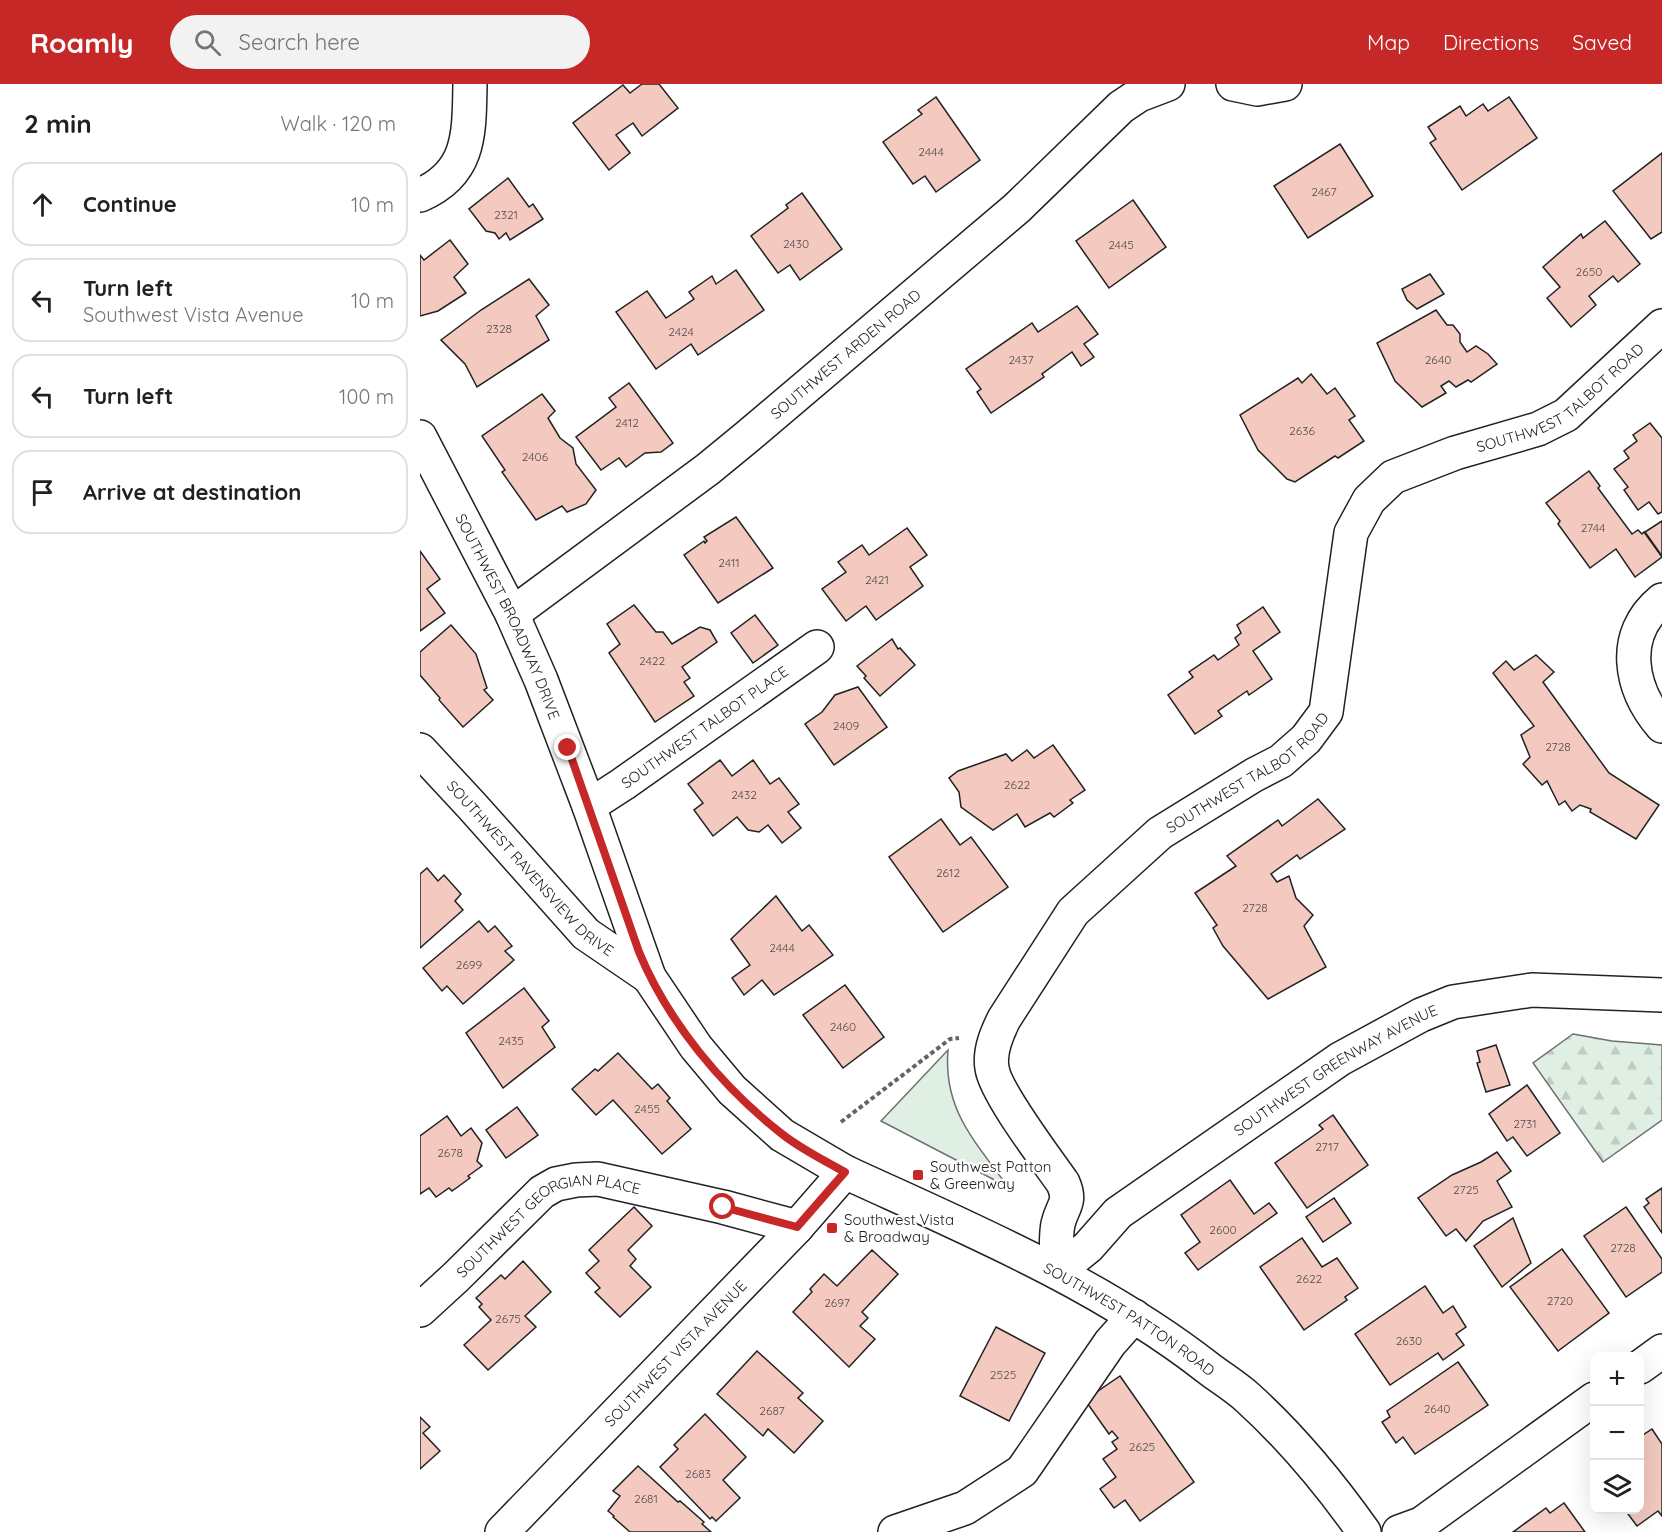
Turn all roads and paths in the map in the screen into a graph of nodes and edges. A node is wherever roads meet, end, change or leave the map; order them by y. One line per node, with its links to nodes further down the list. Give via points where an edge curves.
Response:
1 (470, 84): 5 (street, via 469,119 459,164 450,176)
2 (1168, 84): 9 (street, SOUTHWEST ARDEN ROAD, via 1121,107 1017,208 747,438)
3 (1233, 84): 4 (street, via 1257,89)
4 (1285, 84)
5 (420, 195)
6 (1662, 326): 16 (street, SOUTHWEST TALBOT ROAD, via 1566,415 1538,429 1455,453 1393,477 1369,500 1351,533 1326,712 1306,738 1281,760 1160,832 1073,912)
7 (420, 437): 9 (street, SOUTHWEST BROADWAY DRIVE)
8 (1662, 600): 11 (street, via 1645,619 1633,650 1635,678 1642,698)
9 (512, 614): 13 (street, SOUTHWEST BROADWAY DRIVE)
10 (818, 647): 13 (street, SOUTHWEST TALBOT PLACE)
11 (1662, 726)
12 (420, 750): 14 (street, SOUTHWEST RAVENSVIEW DRIVE, via 586,934)
13 (589, 806): 14 (street, SOUTHWEST BROADWAY DRIVE)
14 (649, 977): 18 (street, SOUTHWEST BROADWAY DRIVE, via 696,1047 732,1089 782,1135)
15 (1662, 995): 20 (street, SOUTHWEST GREENWAY AVENUE, via 1532,990 1453,1002 1421,1015 1340,1059 1118,1213 1088,1247)
16 (996, 1036): 17 (path, via 950,1039); 20 (street, SOUTHWEST TALBOT ROAD, via 992,1068 996,1080 1068,1194 1058,1224)
17 (841, 1122)
18 (845, 1172): 19 (street, SOUTHWEST VISTA AVENUE); 20 (street, SOUTHWEST PATTON ROAD)
19 (797, 1227): 21 (street, SOUTHWEST GEORGIAN PLACE, via 598,1179 556,1184 542,1192); 26 (street, SOUTHWEST VISTA AVENUE)
20 (1057, 1272): 22 (street, SOUTHWEST PATTON ROAD)
21 (420, 1310)
22 (1134, 1316): 27 (street, via 1110,1343 1022,1471 965,1508); 28 (street, SOUTHWEST PATTON ROAD, via 1248,1398 1314,1468)
23 (1662, 1351): 24 (street)
24 (1644, 1364)
25 (1590, 1402): 29 (street, via 1421,1524)
26 (502, 1532)
27 (895, 1532)
28 (1364, 1532)
29 (1399, 1532)

